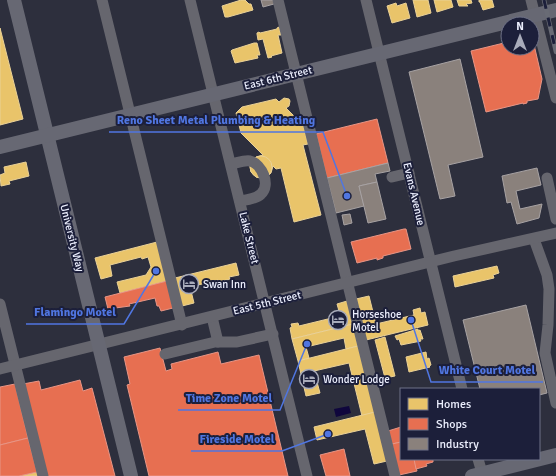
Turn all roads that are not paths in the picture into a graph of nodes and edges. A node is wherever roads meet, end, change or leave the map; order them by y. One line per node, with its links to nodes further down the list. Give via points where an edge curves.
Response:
1 (14, 0): 14 (main road, University Way)
2 (102, 0): 13 (street)
3 (190, 0): 11 (street, Lake Street)
4 (278, 0): 10 (street)
5 (366, 0): 9 (street, Evans Avenue)
6 (531, 0): 8 (street)
7 (556, 10): 8 (main road, East 6th Street)
8 (535, 15): 9 (main road, East 6th Street); 12 (street)
9 (380, 53): 10 (main road, East 6th Street); 17 (street, Evans Avenue)
10 (296, 74): 11 (main road, East 6th Street); 25 (street, via 338,235)
11 (214, 94): 13 (main road, East 6th Street); 16 (street, Lake Street)
12 (556, 98)
13 (130, 114): 14 (main road, East 6th Street); 29 (street)
14 (48, 135): 15 (main road, East 6th Street); 32 (main road, University Way)
15 (0, 147)
16 (231, 164): 20 (street, Lake Street); 20 (street, via 246,161 256,164 264,175 264,188 261,194)
17 (409, 173): 18 (street); 24 (street, Evans Avenue)
18 (392, 177)
19 (547, 178): 21 (street)
20 (240, 201): 27 (street, Lake Street)
21 (556, 219)
22 (556, 234): 23 (street, East 5th Street)
23 (534, 239): 24 (street, East 5th Street); 37 (street, via 547,275 549,289 545,353)
24 (430, 263): 25 (street, East 5th Street); 36 (street, Evans Avenue)
25 (348, 284): 27 (street, East 5th Street); 46 (street)
26 (0, 304): 34 (street)
27 (265, 304): 28 (street, East 5th Street); 30 (street, Lake Street)
28 (212, 317): 29 (street, East 5th Street); 31 (street)
29 (182, 325): 32 (street, East 5th Street)
30 (272, 334): 31 (street, via 237,342); 45 (street, Lake Street)
31 (218, 342): 33 (street)
32 (100, 345): 34 (street, East 5th Street); 44 (main road, University Way)
33 (165, 354)
34 (15, 366): 35 (street, East 5th Street); 43 (street)
35 (0, 369)
36 (462, 388)
37 (556, 403)
38 (556, 455): 39 (main road)
39 (540, 459)
40 (478, 460): 42 (street)
41 (537, 460): 42 (main road)
42 (479, 475)
43 (43, 476)
44 (131, 476)
45 (307, 476)
46 (395, 476)

